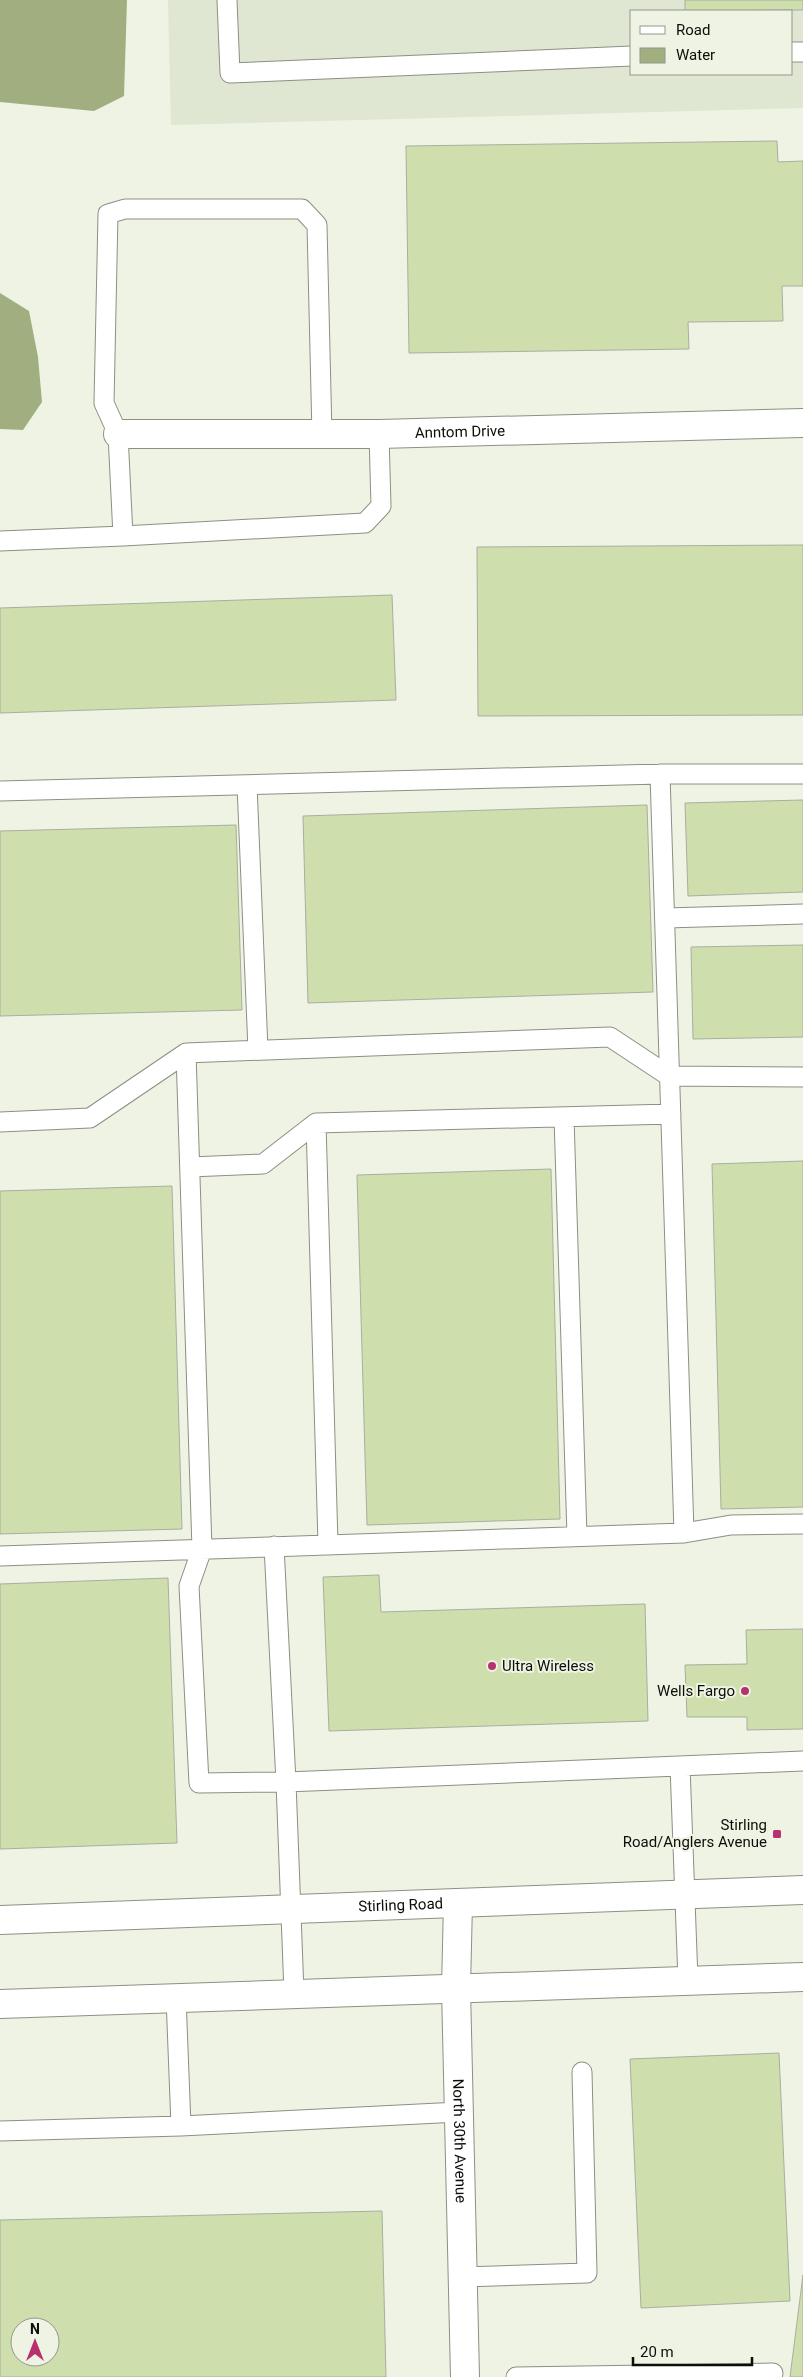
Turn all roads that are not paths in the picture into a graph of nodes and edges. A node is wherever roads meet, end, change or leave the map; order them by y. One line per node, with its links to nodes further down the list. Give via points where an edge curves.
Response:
1 (227, 0): 2 (lane, via 230,72)
2 (630, 56)
3 (803, 423): 5 (main road, Anntom Drive)
4 (118, 434): 6 (main road, Anntom Drive); 6 (lane, via 104,403 108,214 125,209 302,209 317,225); 7 (lane)
5 (379, 434): 6 (main road, Anntom Drive); 7 (lane, via 381,506 364,523)
6 (322, 435)
7 (123, 536): 8 (lane)
8 (0, 541)
9 (660, 774): 10 (lane); 11 (lane); 14 (lane)
10 (803, 774)
11 (247, 785): 12 (lane); 15 (lane)
12 (0, 791)
13 (803, 914): 14 (lane)
14 (665, 918): 17 (lane)
15 (258, 1050): 16 (lane); 17 (lane, via 610,1037)
16 (186, 1053): 21 (lane, via 90,1118); 23 (lane)
17 (669, 1076): 18 (lane); 19 (lane)
18 (803, 1077)
19 (671, 1114): 20 (lane); 25 (lane)
20 (564, 1117): 22 (lane); 26 (lane)
21 (0, 1122)
22 (316, 1123): 23 (lane, via 263,1164); 27 (lane)
23 (190, 1167): 29 (lane)
24 (803, 1524): 25 (lane, via 731,1525)
25 (684, 1533): 26 (lane)
26 (578, 1536): 27 (lane)
27 (328, 1544): 28 (lane)
28 (274, 1546): 29 (lane); 33 (lane)
29 (202, 1549): 30 (lane); 33 (lane, via 189,1586 199,1783)
30 (0, 1556)
31 (803, 1761): 32 (lane)
32 (680, 1766): 33 (lane); 35 (lane)
33 (286, 1782): 37 (lane)
34 (803, 1890): 35 (main road, Stirling Road)
35 (686, 1894): 36 (main road, Stirling Road); 40 (lane)
36 (458, 1903): 37 (main road, Stirling Road); 41 (main road, North 30th Avenue)
37 (291, 1909): 38 (main road, Stirling Road); 42 (lane)
38 (0, 1920)
39 (803, 1977): 40 (main road)
40 (688, 1980): 41 (main road)
41 (456, 1988): 42 (main road); 46 (main road, North 30th Avenue)
42 (294, 1993): 43 (main road)
43 (176, 1997): 44 (main road); 47 (lane)
44 (0, 2004)
45 (582, 2072): 49 (lane, via 587,2273)
46 (459, 2112): 47 (lane); 49 (main road, North 30th Avenue)
47 (181, 2126): 48 (lane)
48 (0, 2130)
49 (463, 2277): 50 (main road, North 30th Avenue)
50 (465, 2377)
51 (516, 2377): 52 (lane, via 772,2373)
52 (772, 2377)

